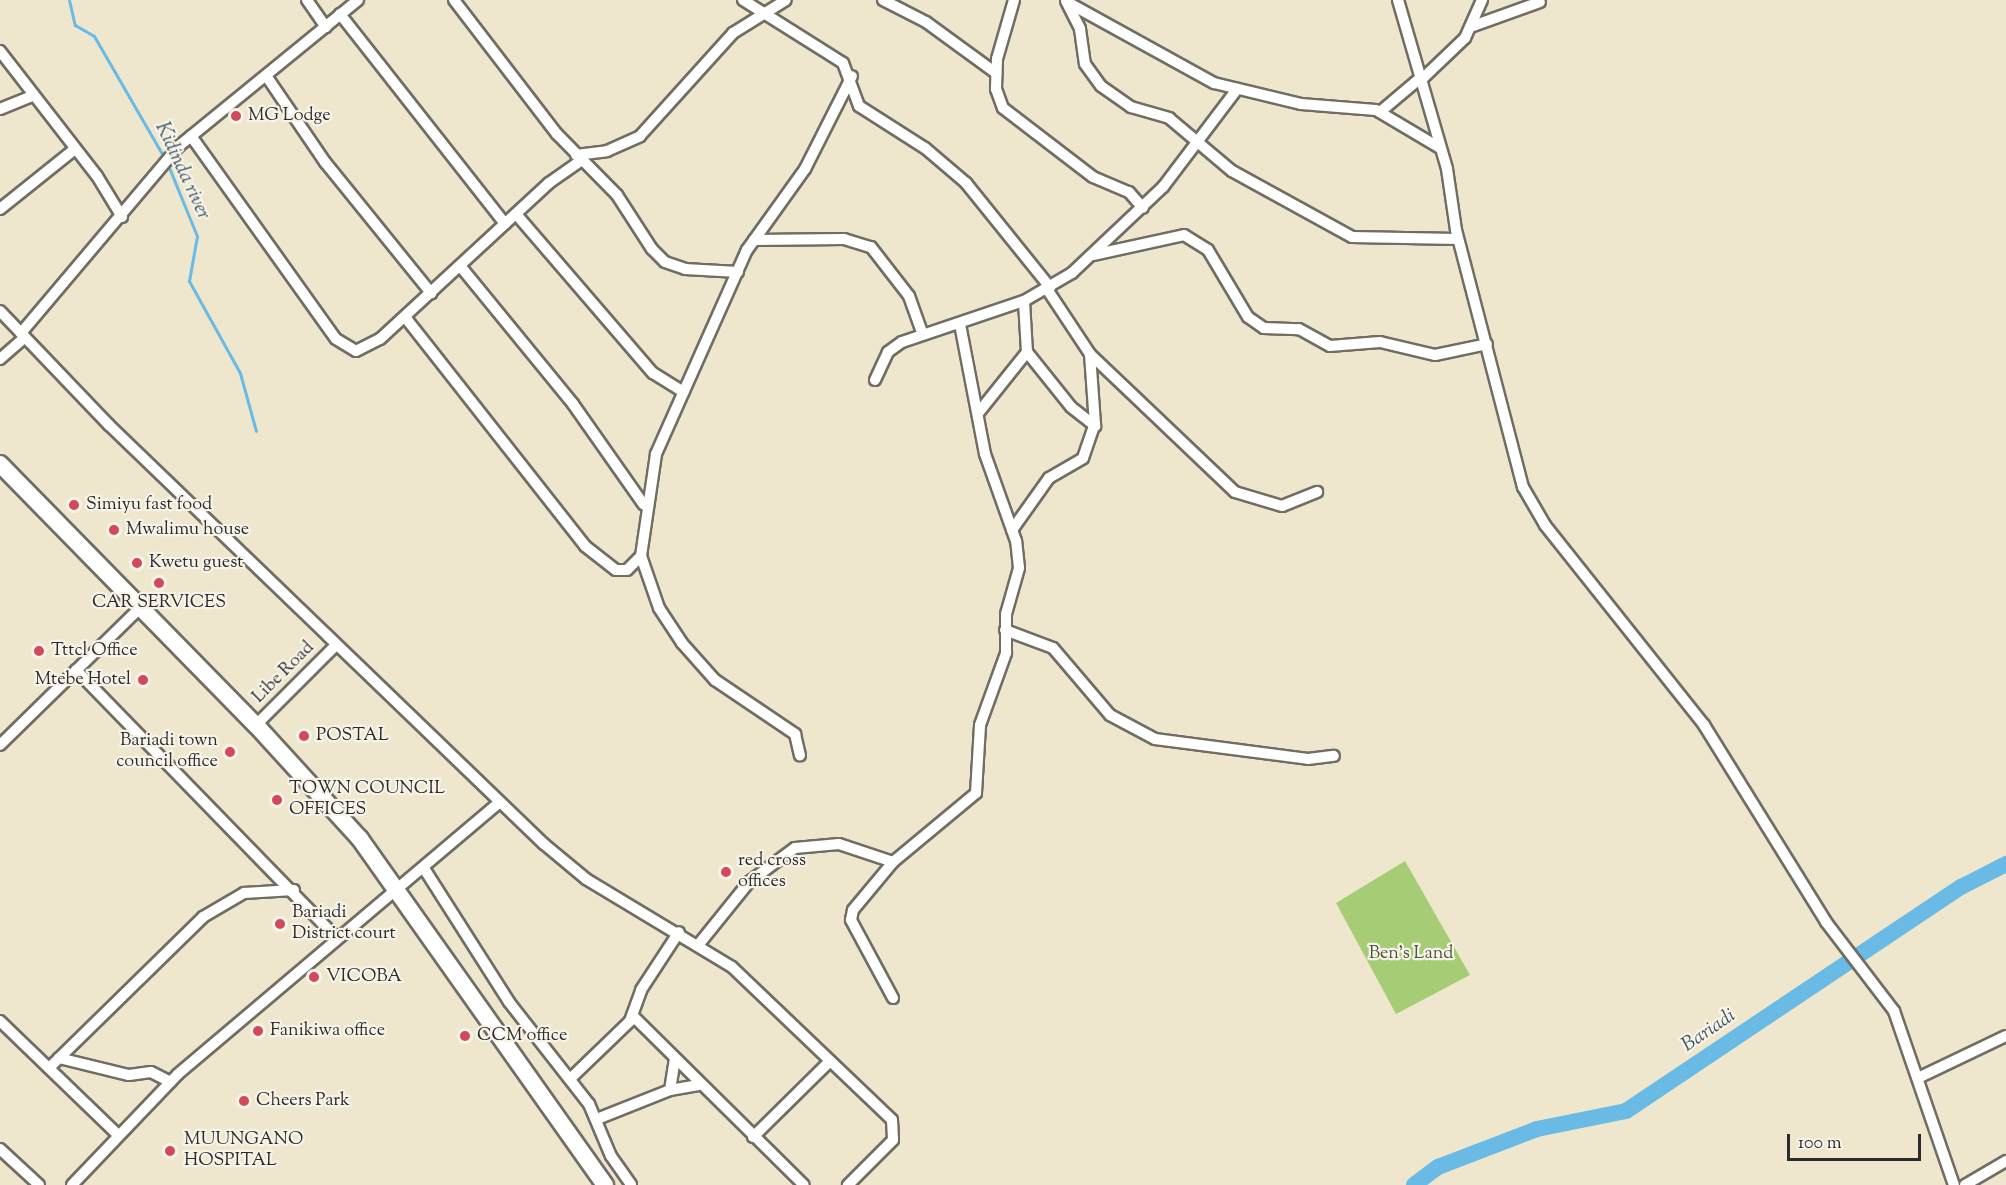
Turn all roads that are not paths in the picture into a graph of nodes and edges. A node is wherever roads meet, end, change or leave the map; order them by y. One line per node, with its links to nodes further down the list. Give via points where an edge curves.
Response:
1 (307, 0): 15 (street)
2 (358, 0): 12 (street)
3 (454, 0): 29 (street)
4 (743, 0): 13 (street)
5 (786, 0): 13 (street)
6 (883, 0): 17 (street, via 926,22)
7 (1014, 0): 17 (street)
8 (1398, 0): 20 (street)
9 (1482, 0): 14 (street)
10 (1064, 1): 21 (street, via 1132,34 1201,78); 26 (street, via 1076,17 1093,77 1131,107 1169,118)
11 (1540, 2): 14 (street)
12 (340, 14): 15 (street); 34 (street)
13 (768, 14): 18 (street, via 843,63); 29 (street, via 733,33 640,136)
14 (1473, 26): 20 (street)
15 (326, 27): 19 (street)
16 (0, 51): 22 (street)
17 (996, 73): 31 (street, via 997,99 1014,120 1093,177 1129,192)
18 (852, 76): 36 (street, via 805,169); 40 (street, via 859,106 926,148 966,183)
19 (267, 77): 25 (street); 41 (street, via 325,162)
20 (1419, 80): 24 (street); 27 (street)
21 (1237, 89): 24 (street, via 1301,104); 26 (street)
22 (33, 96): 23 (street); 28 (street)
23 (0, 109)
24 (1380, 112): 27 (street)
25 (191, 136): 33 (street); 44 (street, via 340,345 363,350)
26 (1197, 145): 31 (street); 35 (street, via 1333,230 1374,238)
27 (1440, 148): 35 (street)
28 (75, 149): 30 (street); 33 (street)
29 (579, 158): 32 (street); 39 (street, via 617,195 665,262 704,273)
30 (0, 208)
31 (1143, 208): 37 (street)
32 (516, 214): 34 (street); 53 (street, via 653,373)
33 (122, 217): 46 (street)
34 (505, 224): 38 (street)
35 (1458, 239): 48 (street)
36 (754, 240): 39 (street); 47 (street, via 844,239 871,247 909,296)
37 (1093, 255): 40 (street); 48 (street, via 1184,236 1208,250 1248,317 1264,328 1299,329 1330,346 1380,342 1435,355)
38 (461, 267): 41 (street); 58 (street, via 561,389)
39 (738, 272): 53 (street)
40 (1048, 288): 42 (street); 50 (street)
41 (430, 293): 44 (street)
42 (1024, 301): 45 (street); 49 (street)
43 (0, 311): 46 (street)
44 (405, 317): 60 (street, via 585,546 620,572)
45 (960, 324): 47 (street); 54 (street)
46 (23, 335): 51 (street); 63 (street)
47 (923, 335): 52 (street, via 888,352)
48 (1487, 344): 85 (street, via 1511,456 1545,525 1718,745 1826,922 1894,1011)
49 (1027, 352): 54 (street); 55 (street, via 1071,407)
50 (1090, 354): 55 (street); 57 (street, via 1235,492 1282,506)
51 (0, 359)
52 (875, 380)
53 (684, 392): 58 (street, via 656,454)
54 (978, 412): 59 (street, via 985,454)
55 (1095, 426): 59 (street, via 1083,458 1053,473)
56 (0, 464): 61 (highway)
57 (1317, 492)
58 (644, 505): 60 (street)
59 (1012, 530): 62 (street, via 1019,568)
60 (641, 556): 67 (street, via 659,608 682,643 715,680 795,734)
61 (141, 607): 64 (street); 65 (highway)
62 (1005, 630): 68 (street, via 1053,648 1110,715 1155,739 1308,759); 70 (street, via 1005,660 980,725 976,793)
63 (336, 645): 65 (street, Libe Road); 69 (street)
64 (76, 670): 66 (street); 72 (street)
65 (256, 725): 73 (highway, via 316,787)
66 (0, 745)
67 (800, 755)
68 (1334, 756)
69 (499, 803): 71 (street); 74 (street, via 586,879)
70 (893, 862): 76 (street, via 839,844 795,848 749,882); 77 (street, via 860,897 851,920)
71 (425, 870): 73 (street); 86 (street, via 509,1002)
72 (294, 890): 75 (street); 81 (street, via 244,893 203,916)
73 (398, 891): 75 (street); 97 (highway)
74 (678, 932): 76 (street); 78 (street, via 641,990)
75 (337, 938): 87 (street)
76 (699, 944): 83 (street, via 767,999)
77 (893, 998)
78 (633, 1016): 82 (street); 86 (street)
79 (0, 1021): 84 (street)
80 (2006, 1036): 85 (street)
81 (59, 1058): 84 (street); 87 (street, via 129,1075 151,1072)
82 (675, 1060): 88 (street); 89 (street)
83 (829, 1062): 92 (street); 100 (street, via 895,1129 893,1140)
84 (49, 1068): 91 (street)
85 (1920, 1077): 101 (street)
86 (571, 1078): 90 (street)
87 (171, 1082): 91 (street)
88 (699, 1085): 89 (street); 92 (street)
89 (670, 1090): 90 (street)
90 (597, 1119): 98 (street, via 611,1156)
91 (118, 1135): 96 (street)
92 (753, 1137): 99 (street)
93 (0, 1149): 95 (street)
94 (2006, 1161): 102 (street)
95 (39, 1185)
96 (72, 1185)
97 (605, 1185)
98 (632, 1185)
99 (804, 1185)
100 (848, 1185)
101 (1954, 1185)
102 (1965, 1185)

